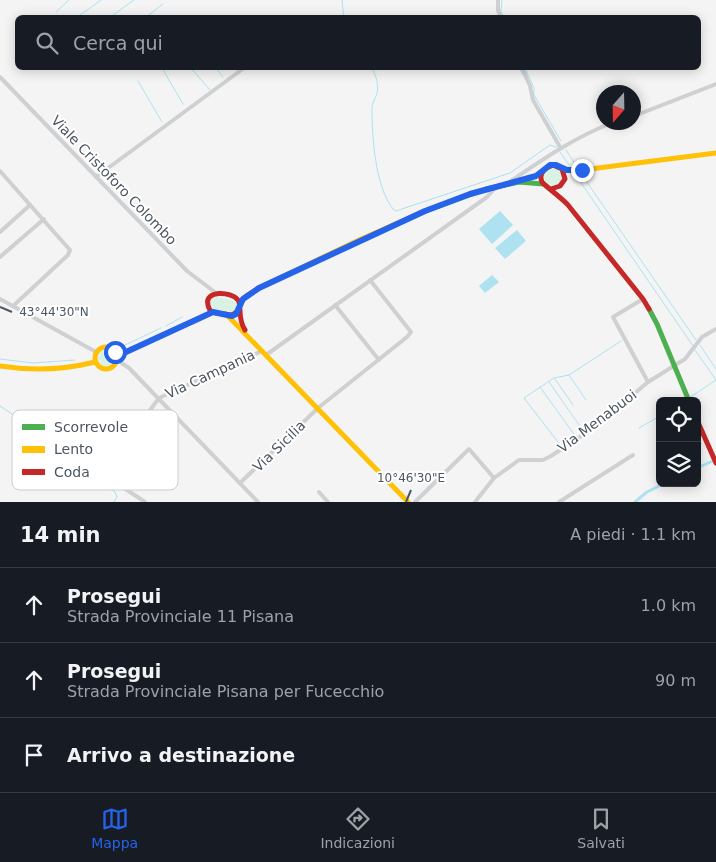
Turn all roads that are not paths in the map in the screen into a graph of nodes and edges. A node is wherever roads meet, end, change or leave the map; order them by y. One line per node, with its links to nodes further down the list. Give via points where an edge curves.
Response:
1 (498, 0): 2 (street)
2 (500, 15)
3 (241, 70): 15 (street)
4 (523, 70): 9 (street, via 533,100)
5 (0, 77): 15 (street, Viale Cristoforo Colombo)
6 (716, 84): 7 (street)
7 (641, 113)
8 (596, 130): 9 (street)
9 (560, 147): 18 (street)
10 (716, 153): 12 (main road)
11 (562, 169): 12 (main road); 14 (main road, via 550,165); 16 (main road)
12 (582, 170): 16 (main road)
13 (0, 171): 24 (street)
14 (542, 172): 17 (main road); 19 (main road)
15 (96, 177): 30 (street, Viale Cristoforo Colombo, via 187,271)
16 (565, 179): 20 (main road)
17 (518, 182): 18 (main road); 19 (main road)
18 (508, 183): 21 (main road)
19 (543, 184): 22 (main road)
20 (562, 185): 22 (main road); 23 (main road)
21 (496, 186): 28 (street, Via Campania, via 487,197); 29 (main road, via 425,211)
22 (551, 189): 23 (main road)
23 (566, 203): 33 (main road)
24 (30, 205): 25 (street); 26 (street)
25 (44, 219): 27 (street); 36 (street, via 70,252)
26 (0, 232)
27 (0, 256)
28 (370, 280): 35 (street, Via Campania); 47 (street, Via Sicilia, via 411,332)
29 (259, 288): 31 (main road); 34 (main road)
30 (216, 293): 31 (main road); 37 (main road, via 210,297)
31 (234, 297): 34 (main road)
32 (0, 299): 36 (street)
33 (643, 299): 50 (street, via 613,317); 51 (main road)
34 (240, 303): 38 (main road)
35 (335, 304): 45 (street, Via Campania); 47 (street)
36 (13, 306): 44 (street)
37 (207, 306): 39 (main road); 41 (main road)
38 (238, 311): 40 (main road, via 232,316); 43 (main road)
39 (213, 312): 40 (main road); 41 (main road)
40 (226, 314): 43 (main road)
41 (188, 322): 46 (main road)
42 (716, 329): 50 (street, Via Menabuoi, via 702,337 685,359)
43 (249, 336): 45 (main road)
44 (96, 352): 46 (main road, via 108,347); 48 (main road)
45 (264, 353): 52 (street, Via Campania); 53 (main road)
46 (116, 357): 48 (main road, via 114,365 108,368); 52 (street)
47 (379, 360): 53 (street, Via Sicilia)
48 (95, 362): 49 (main road, via 45,370)
49 (0, 366)
50 (648, 382): 60 (street, Via Menabuoi, via 595,427 551,456 543,460 519,460)
51 (687, 397)
52 (159, 398): 54 (street); 55 (street)
53 (318, 408): 61 (street, Via Sicilia); 67 (main road)
54 (150, 410)
55 (170, 410)
56 (178, 418): 61 (street)
57 (701, 429): 59 (main road)
58 (633, 455): 70 (street)
59 (716, 463)
60 (494, 478): 68 (street, via 469,449); 69 (street, Via Menabuoi)
61 (240, 483): 65 (street)
62 (127, 490): 64 (street)
63 (319, 492): 66 (street)
64 (145, 502)
65 (258, 502)
66 (328, 502)
67 (407, 502)
68 (415, 502)
69 (475, 502)
70 (559, 502)

